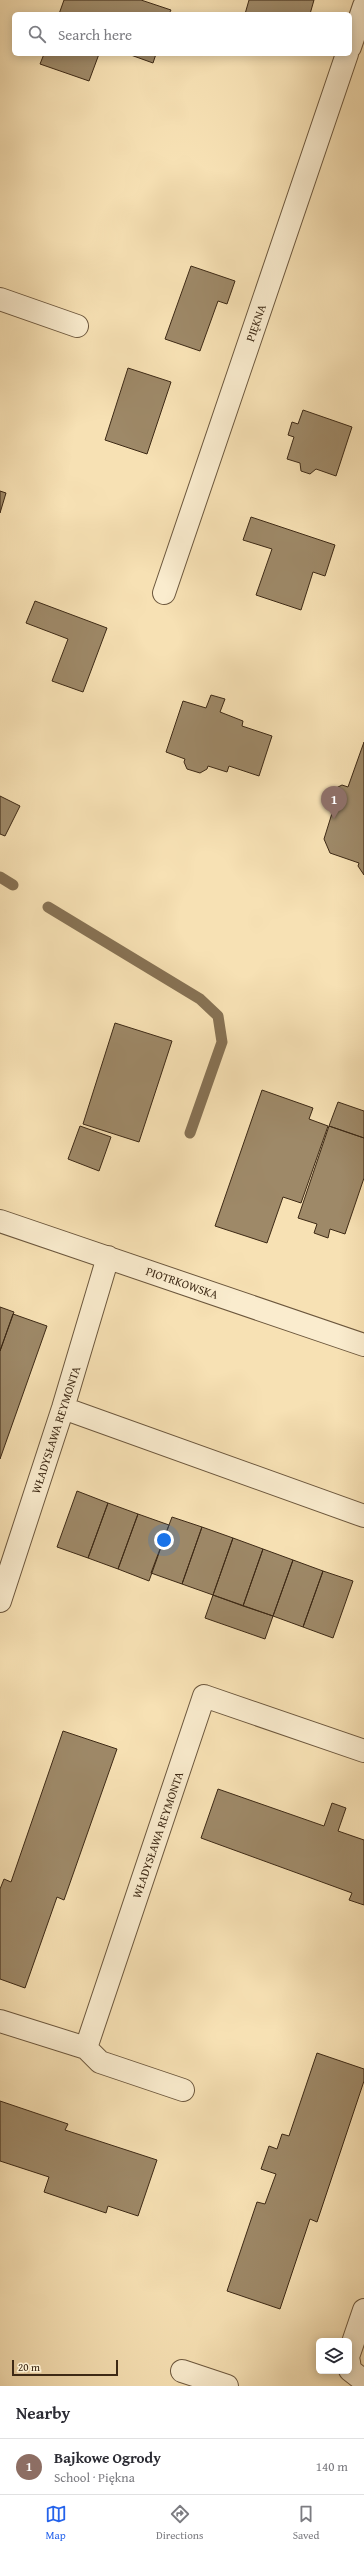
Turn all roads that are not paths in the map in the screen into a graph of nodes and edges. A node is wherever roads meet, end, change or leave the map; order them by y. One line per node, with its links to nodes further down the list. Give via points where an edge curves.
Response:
1 (364, 6): 2 (street)
2 (352, 40)
3 (347, 56): 6 (street, PIĘKNA)
4 (0, 299): 5 (street)
5 (77, 326)
6 (164, 592)
7 (0, 1221): 8 (street, PIOTRKOWSKA)
8 (108, 1258): 9 (street, PIOTRKOWSKA); 10 (street, WŁADYSŁAWA REYMONTA)
9 (364, 1345)
10 (63, 1408): 11 (street); 12 (street, WŁADYSŁAWA REYMONTA)
11 (364, 1516)
12 (0, 1601)
13 (364, 1752): 15 (street, WŁADYSŁAWA REYMONTA, via 204,1696)
14 (0, 2021): 15 (street)
15 (86, 2048): 16 (street, via 100,2062)
16 (183, 2090)
17 (364, 2310): 18 (street)
18 (352, 2345)
19 (182, 2371): 22 (street)
20 (352, 2373): 21 (street)
21 (364, 2381)
22 (228, 2386)

